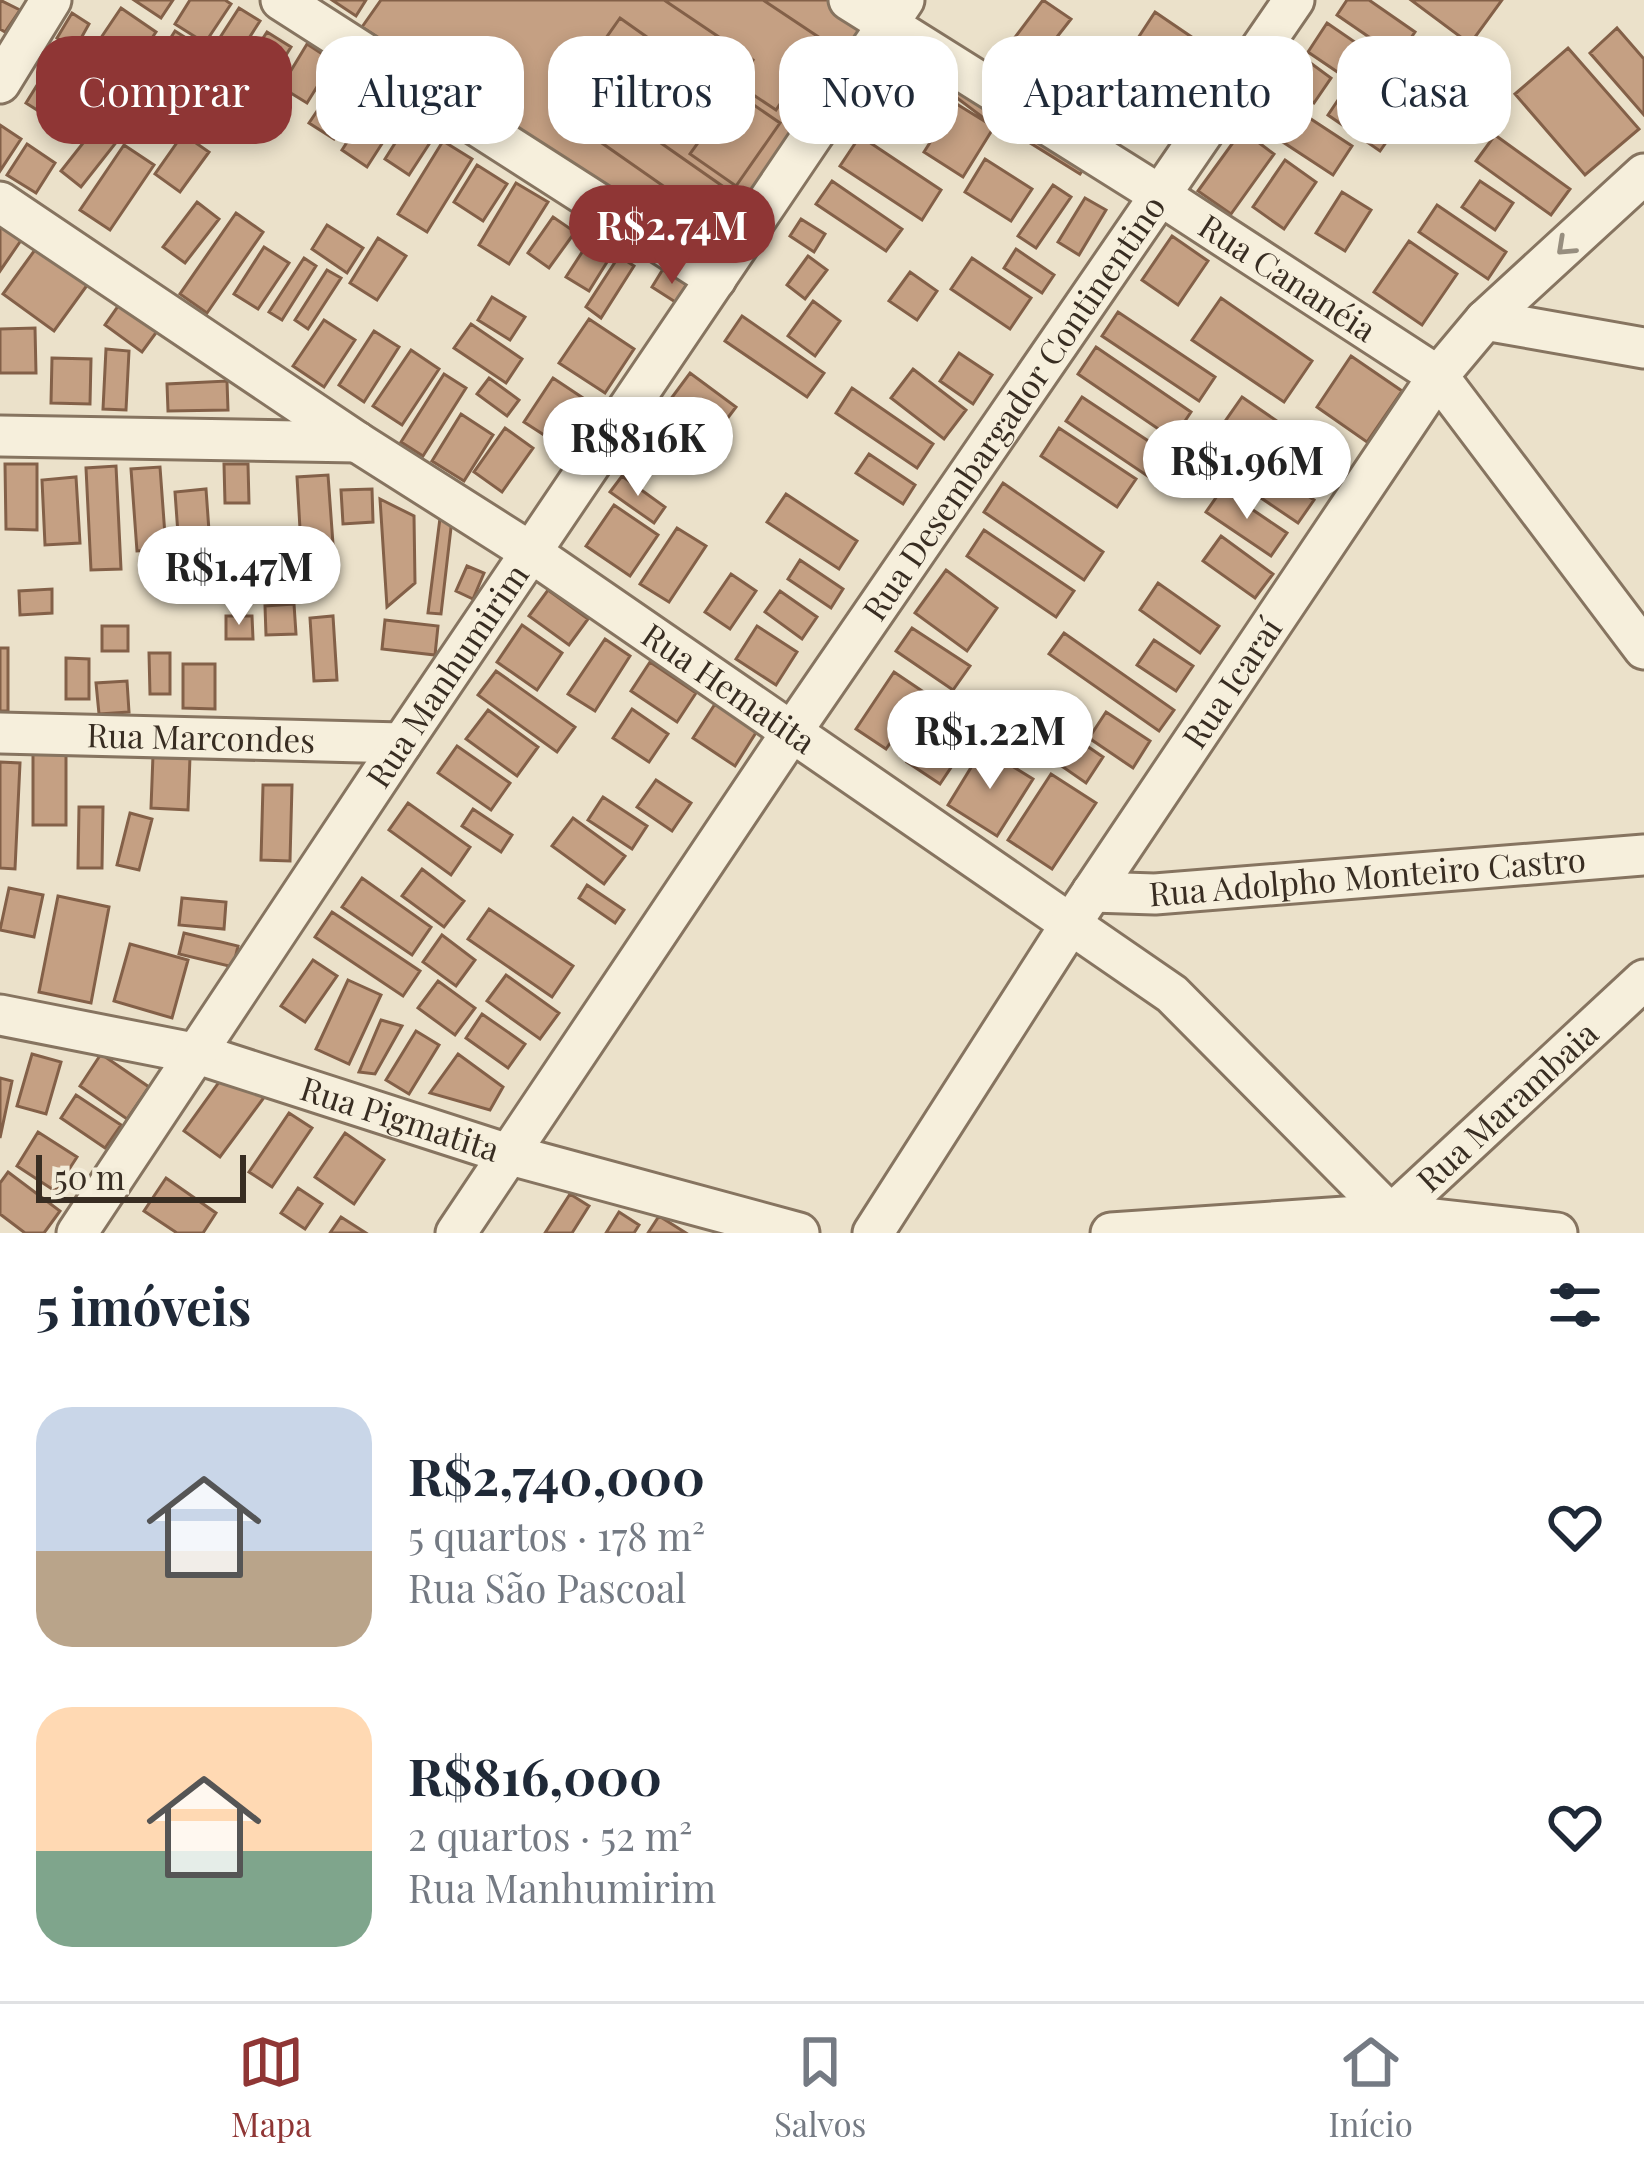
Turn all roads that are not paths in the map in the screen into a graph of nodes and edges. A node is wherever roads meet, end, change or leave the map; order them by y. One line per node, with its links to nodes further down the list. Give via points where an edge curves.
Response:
1 (51, 0): 6 (street)
2 (281, 0): 10 (street)
3 (849, 0): 5 (street, Rua Cananéia)
4 (1294, 0): 8 (street, Rua Desembargador Continentino)
5 (895, 12): 8 (street, Rua Cananéia); 10 (street, Rua Manhumirim)
6 (0, 82)
7 (1644, 175): 11 (street, Rua Icaraí, one-way to 11)
8 (1162, 196): 13 (street, Rua Cananéia); 19 (street, Rua Desembargador Continentino)
9 (0, 202): 15 (street, Rua Hematita)
10 (716, 279): 16 (street, Rua Manhumirim)
11 (1486, 320): 12 (street); 13 (street, Rua Icaraí)
12 (1644, 347)
13 (1438, 376): 17 (street, Rua Cananéia); 22 (street, Rua Icaraí)
14 (0, 436): 15 (street)
15 (357, 442): 16 (street, Rua Hematita)
16 (532, 554): 19 (street, Rua Hematita); 20 (street, Rua Manhumirim)
17 (1644, 649)
18 (0, 733): 20 (street, Rua Marcondes)
19 (791, 733): 22 (street, Rua Hematita); 26 (street, Rua Desembargador Continentino)
20 (402, 743): 25 (street, Rua Manhumirim)
21 (1644, 855): 22 (street, Rua Adolpho Monteiro Castro, via 1154,894)
22 (1082, 907): 27 (street, Rua Hematita); 31 (street, Rua Icaraí)
23 (1644, 980): 27 (street, Rua Marambaia)
24 (0, 1015): 25 (street, Rua Pigmatita)
25 (198, 1054): 26 (street, Rua Pigmatita); 28 (street, Rua Manhumirim)
26 (511, 1155): 29 (street, Rua Desembargador Continentino); 30 (street, Rua Pigmatita)
27 (1390, 1227): 32 (street); 33 (street)
28 (77, 1233)
29 (456, 1233)
30 (799, 1233)
31 (874, 1233)
32 (1111, 1233)
33 (1557, 1233)

